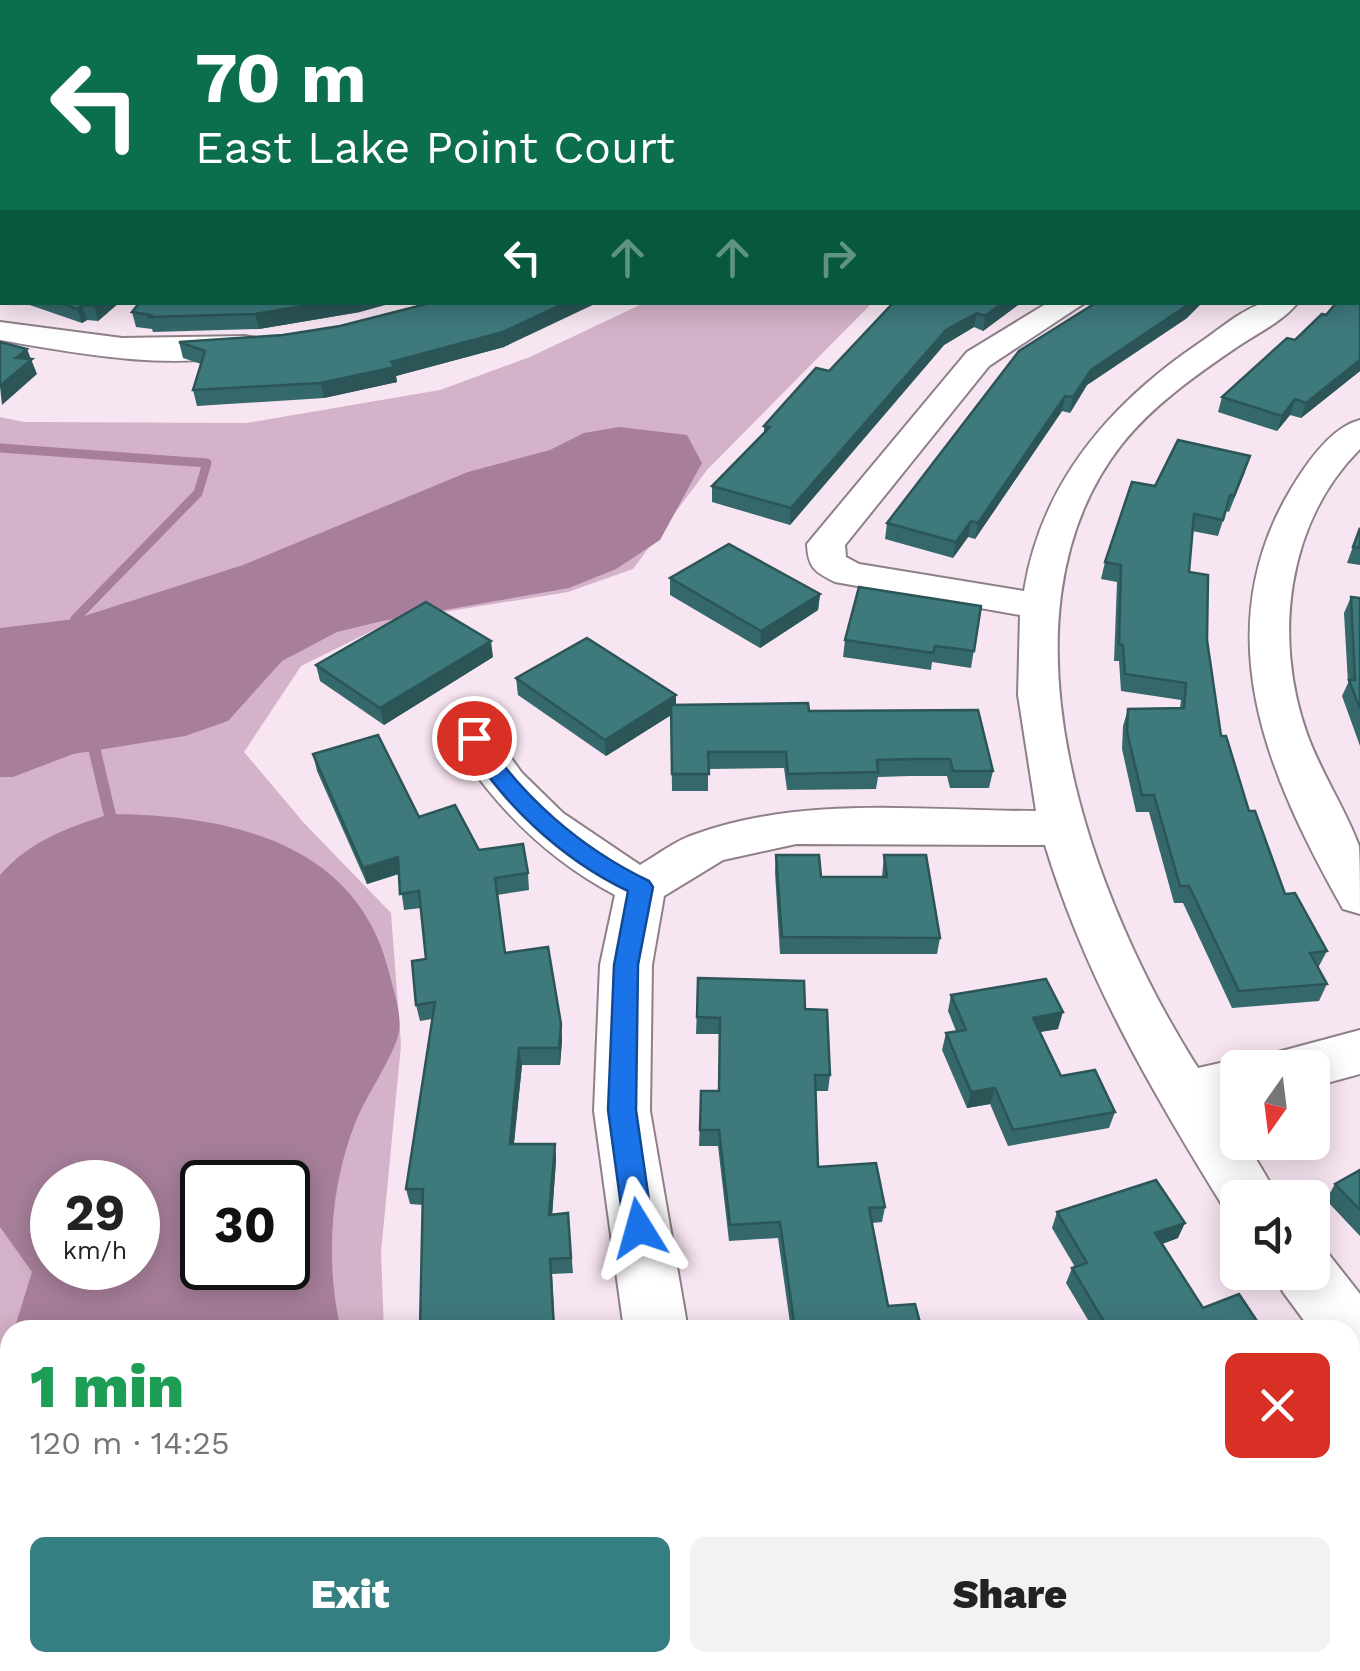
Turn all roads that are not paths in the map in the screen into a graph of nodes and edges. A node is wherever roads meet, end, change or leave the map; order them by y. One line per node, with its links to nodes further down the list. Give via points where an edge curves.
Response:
1 (1066, 305): 6 (street, via 978,359 826,544 826,563 849,574)
2 (1279, 305): 6 (street, via 1182,370 1104,443 1066,500)
3 (0, 331): 4 (street, via 137,349)
4 (279, 342)
5 (1360, 430): 10 (street, via 1312,480 1284,532 1270,601 1271,677 1287,734)
6 (1040, 606): 8 (street, via 1039,716)
7 (474, 738): 9 (street, via 490,766 560,836)
8 (1063, 828): 9 (street, via 796,827 706,848); 14 (street, via 1109,956)
9 (641, 887): 17 (street, via 626,965 622,1110)
10 (1360, 896)
11 (1360, 1052): 12 (street)
12 (1330, 1060)
13 (1220, 1086): 14 (street)
14 (1184, 1095): 15 (street)
15 (1238, 1180)
16 (1319, 1290): 18 (street)
17 (654, 1320)
18 (1342, 1320)

